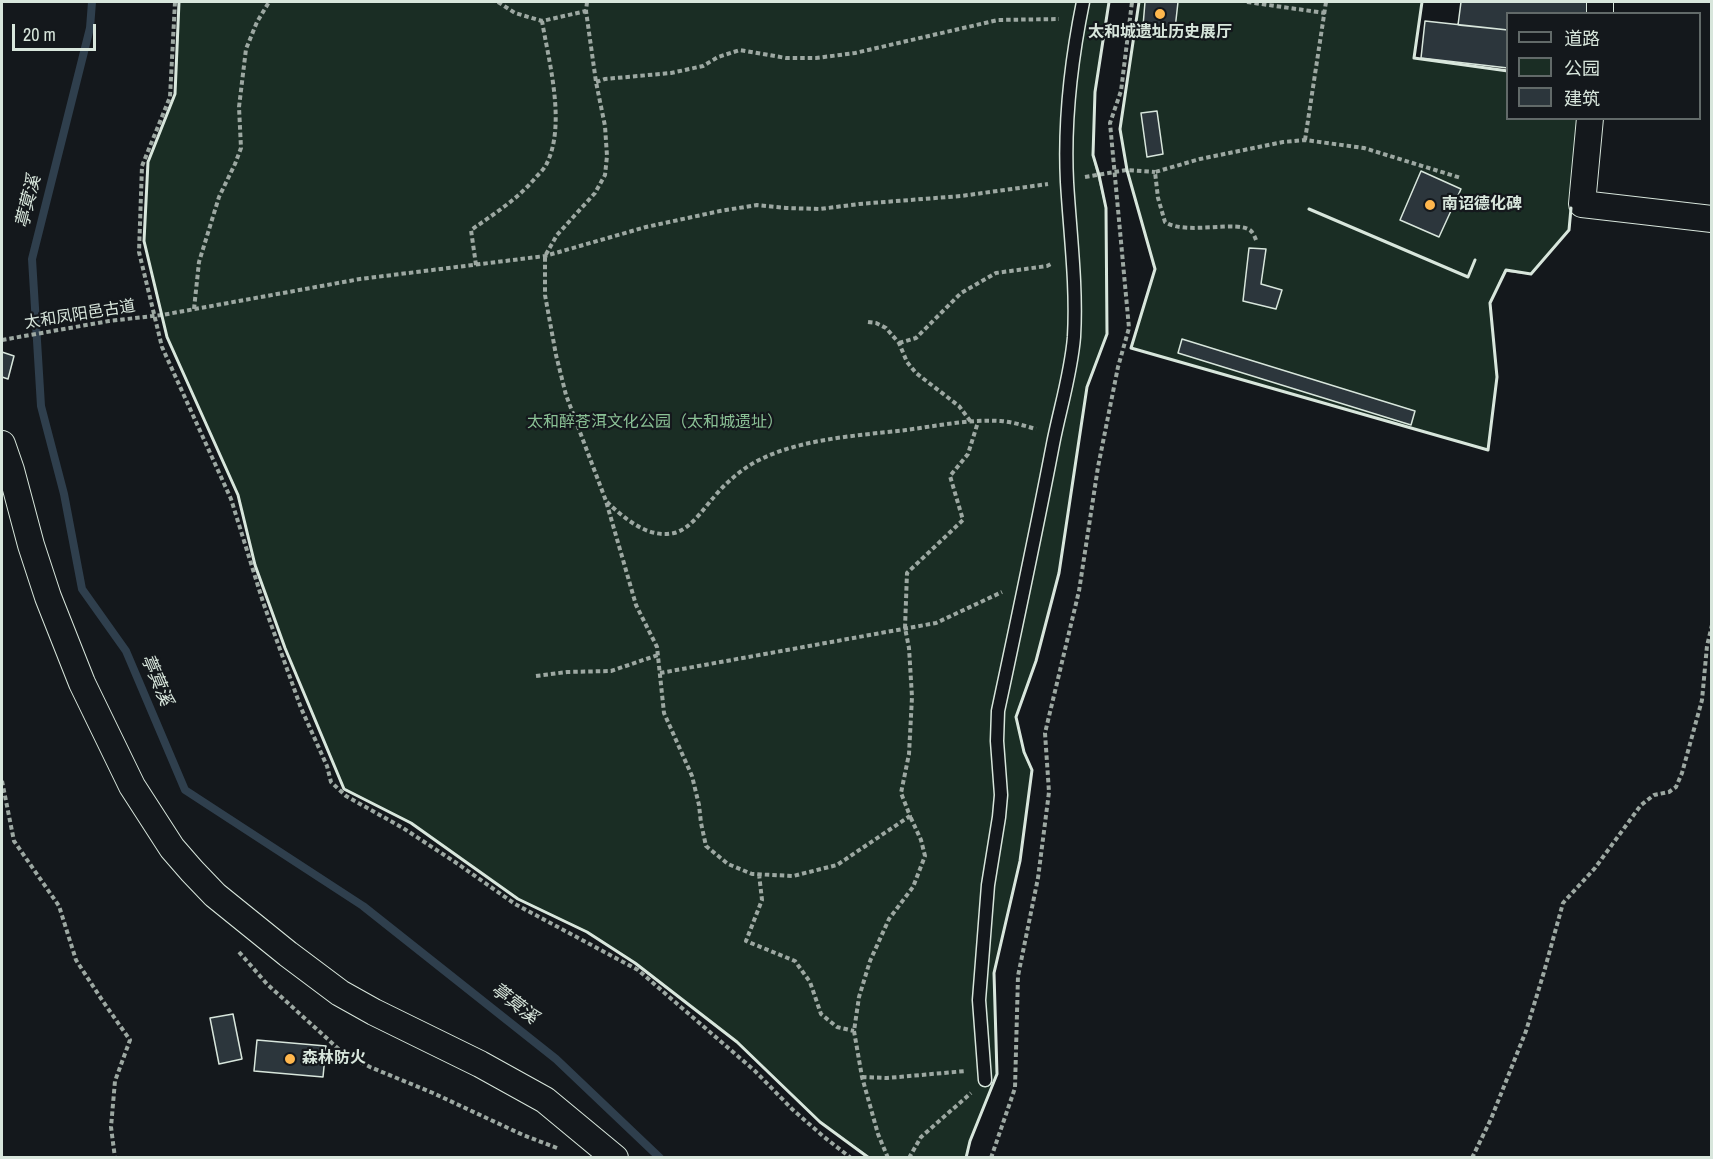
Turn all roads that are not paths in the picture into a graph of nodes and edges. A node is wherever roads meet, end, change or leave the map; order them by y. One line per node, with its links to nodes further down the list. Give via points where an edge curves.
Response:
1 (1083, 2): 5 (lane, via 1067,117 1074,334 1068,384 998,711 1001,795 988,885 979,1000)
2 (1590, 120): 3 (street, via 1582,204)
3 (1712, 219)
4 (2, 444): 6 (street, via 48,597 81,683 132,786 192,872 316,977 374,1012 545,1100)
5 (985, 1080)
6 (615, 1158)

